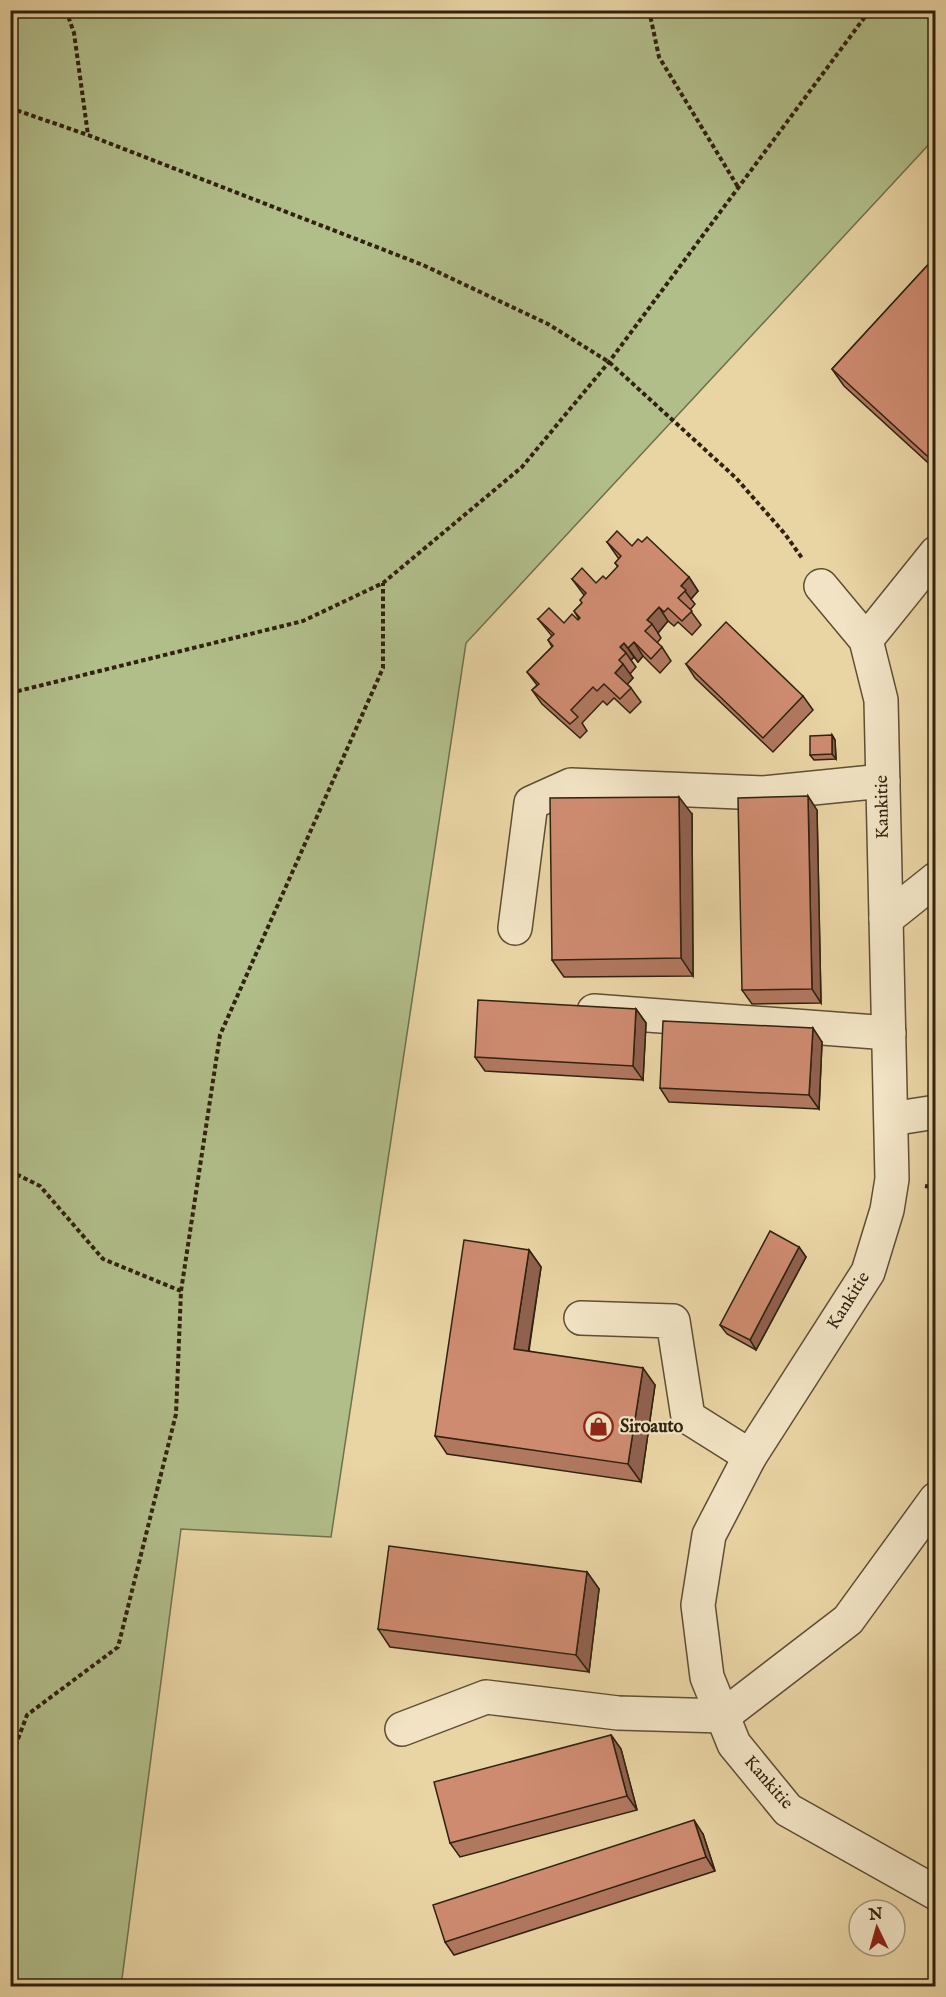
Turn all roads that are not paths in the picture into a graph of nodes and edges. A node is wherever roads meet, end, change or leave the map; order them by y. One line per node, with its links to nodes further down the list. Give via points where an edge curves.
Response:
1 (936, 553): 3 (street)
2 (821, 586): 3 (street, Kankitie)
3 (866, 640): 4 (street, Kankitie, via 881,700)
4 (883, 781): 6 (street, Kankitie); 7 (street, via 764,793 571,785 531,803)
5 (936, 879): 6 (street)
6 (886, 919): 9 (street, Kankitie)
7 (515, 928)
8 (563, 1009): 9 (street)
9 (889, 1034): 11 (street, Kankitie)
10 (936, 1112): 11 (street)
11 (891, 1119): 13 (street, Kankitie, via 892,1179 868,1272)
12 (582, 1318): 13 (street, via 673,1321 688,1418)
13 (750, 1456): 15 (street, Kankitie, via 709,1535 698,1605 707,1677)
14 (936, 1499): 15 (street, via 848,1620)
15 (723, 1716): 16 (street, via 618,1713 486,1697); 17 (street, Kankitie, via 734,1744 788,1810)
16 (402, 1729)
17 (936, 1893)

